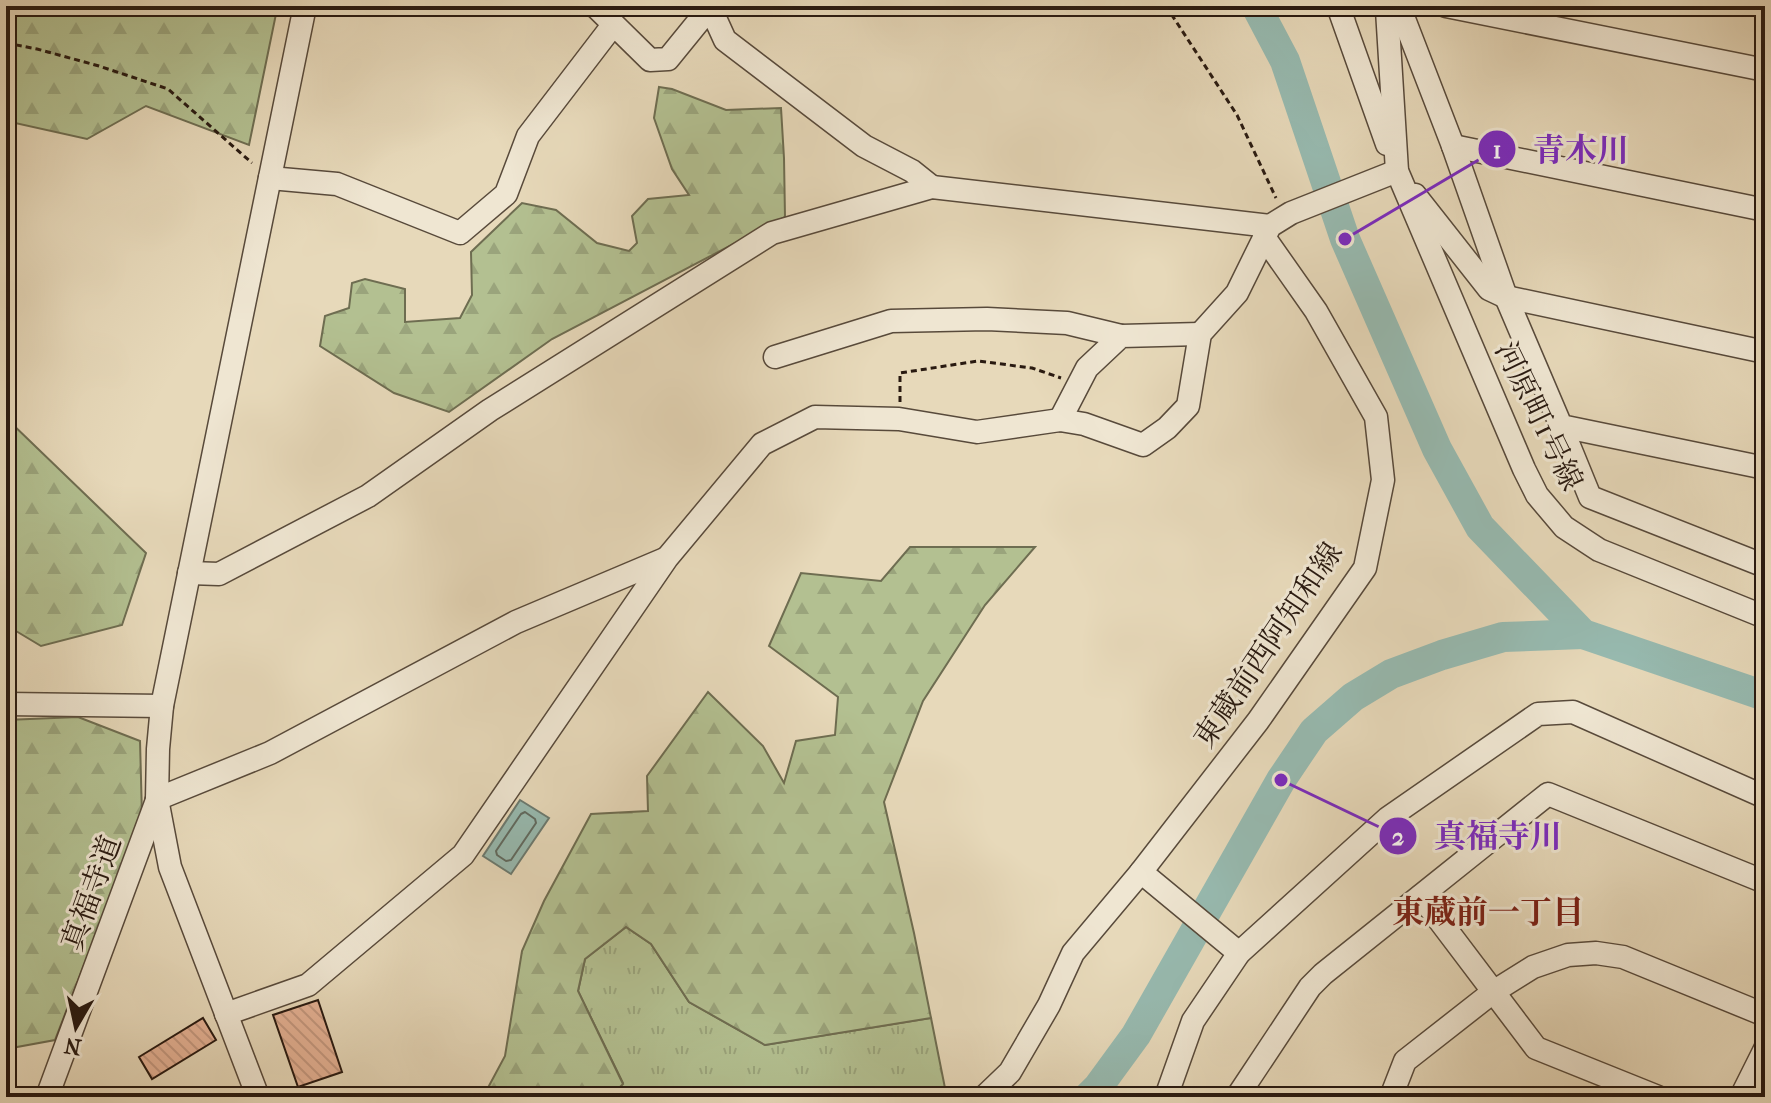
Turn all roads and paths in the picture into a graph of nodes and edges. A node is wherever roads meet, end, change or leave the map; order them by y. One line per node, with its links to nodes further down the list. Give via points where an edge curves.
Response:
1 (305, 6): 14 (street)
2 (595, 6): 9 (street)
3 (1166, 6): 17 (path, via 1237,115)
4 (1338, 6): 13 (street)
5 (1389, 6): 13 (street)
6 (1399, 6): 12 (street)
7 (1446, 6): 8 (street)
8 (1536, 15): 11 (street)
9 (613, 25): 14 (street, via 528,136 506,194 460,233 337,184); 15 (street, via 650,60 668,59 703,16 715,18 725,40 864,146)
10 (6, 43): 14 (path, via 168,89)
11 (1765, 70)
12 (1453, 146): 16 (street); 18 (street)
13 (1397, 171): 17 (street); 18 (street, via 1489,289); 31 (street, 河原町1号線, via 1537,495 1564,527 1599,550)
14 (270, 178): 30 (street)
15 (932, 187): 17 (street); 30 (street, via 772,233 490,410 368,496 219,574)
16 (1765, 210)
17 (1278, 223): 19 (street, via 1237,293); 36 (street, 東蔵前西阿知和線, via 1316,311 1376,417 1383,480 1365,568 1258,721)
18 (1506, 297): 21 (street); 26 (street)
19 (1200, 334): 20 (street); 25 (street, via 1188,406 1143,445)
20 (1121, 336): 22 (street, via 1067,323 891,321); 23 (street, via 1087,368)
21 (1765, 352)
22 (775, 357)
23 (1079, 384): 24 (path, via 1032,368 978,361 900,373); 25 (street)
24 (899, 419): 25 (street, via 977,432); 28 (street, via 815,417 762,444)
25 (1060, 420)
26 (1561, 426): 27 (street); 29 (street, via 1590,497)
27 (1765, 468)
28 (667, 558): 35 (street, via 516,622 270,753); 41 (street, via 463,855 308,985)
29 (1765, 566)
30 (189, 573): 33 (street)
31 (1765, 617)
32 (6, 704): 33 (street)
33 (162, 706): 35 (street)
34 (1765, 797): 39 (street, via 1573,712 1538,714 1388,818)
35 (157, 799): 41 (street, via 170,867); 45 (street, 真福寺道)
36 (1141, 872): 39 (street); 47 (street, 東蔵前西阿知和線, via 1073,953 1010,1072)
37 (1765, 882): 38 (street, via 1548,794)
38 (1421, 896): 40 (street); 49 (street, via 1310,987)
39 (1239, 953): 48 (street, via 1193,1021)
40 (1493, 992): 42 (street, via 1553,959 1596,953 1634,960); 44 (street, via 1536,1048); 50 (street, via 1405,1061)
41 (226, 1014): 46 (street)
42 (1765, 1015)
43 (1765, 1049): 51 (street)
44 (1646, 1095)
45 (47, 1097)
46 (258, 1097)
47 (984, 1097)
48 (1166, 1097)
49 (1237, 1097)
50 (1391, 1097)
51 (1741, 1097)

